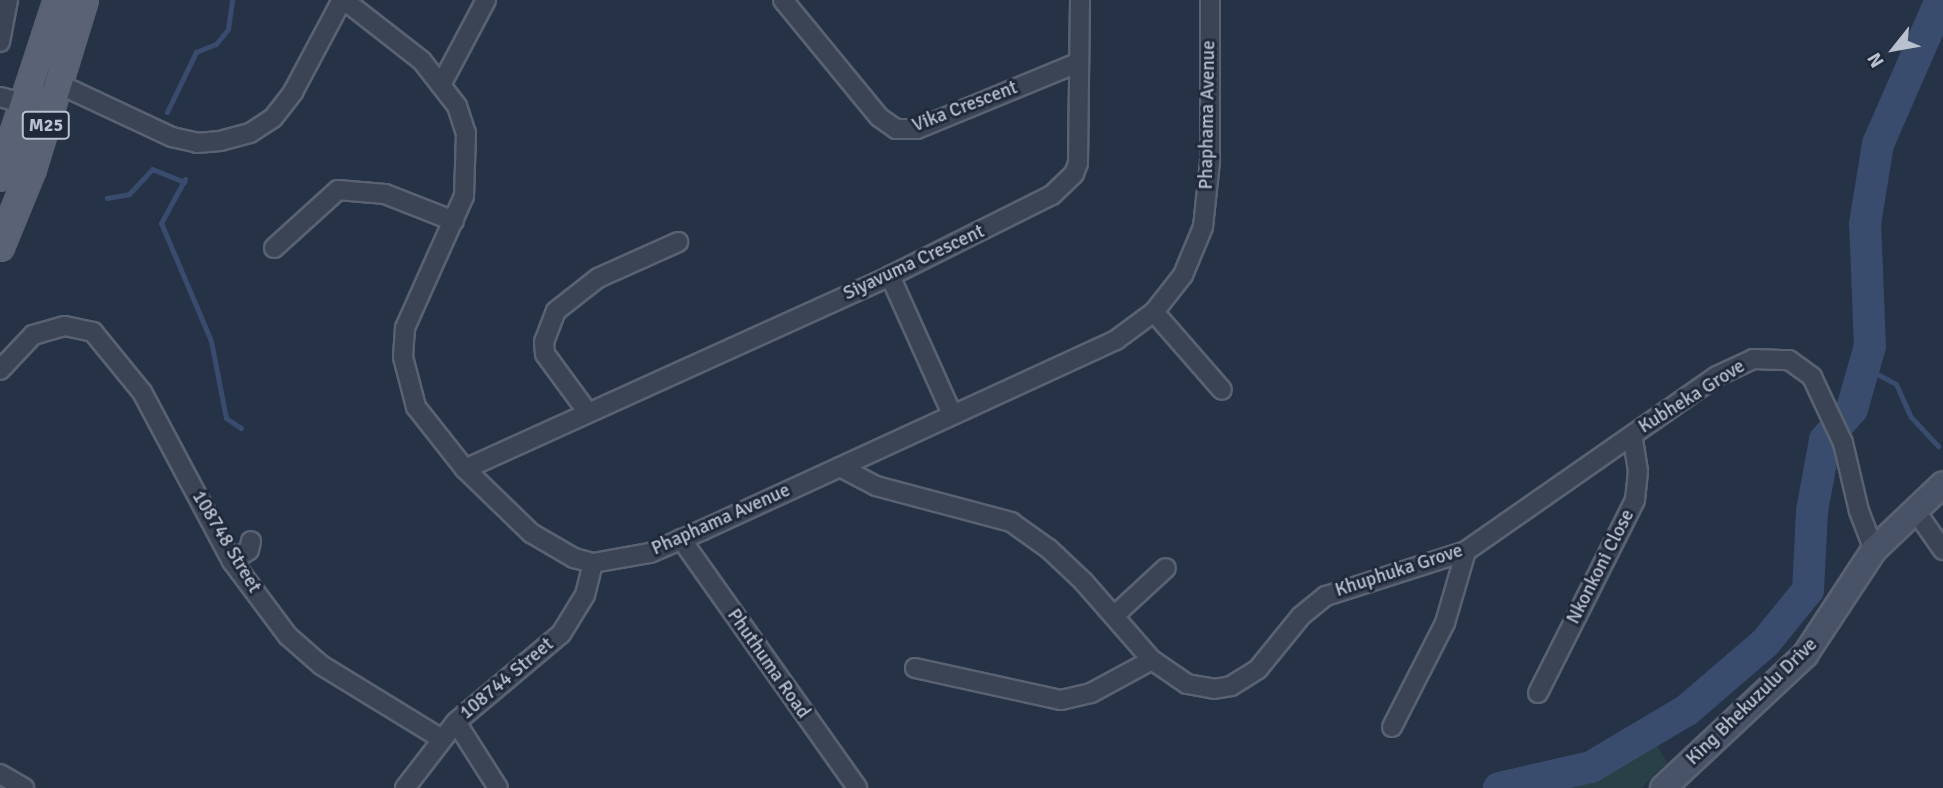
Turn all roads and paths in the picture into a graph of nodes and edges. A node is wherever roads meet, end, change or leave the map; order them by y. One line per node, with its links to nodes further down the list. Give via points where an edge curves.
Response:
1 (8, 0): 9 (street)
2 (58, 0): 11 (main road, M25)
3 (84, 0): 11 (main road, M25)
4 (343, 0): 11 (street, Phaphama Avenue, via 293,92 273,118 250,133 197,143); 12 (street, Phaphama Avenue, via 422,61)
5 (486, 0): 12 (street)
6 (783, 0): 10 (street, Vika Crescent, via 879,117 907,131)
7 (1080, 0): 10 (street, Siyavuma Crescent)
8 (1210, 0): 21 (street, Phaphama Avenue, via 1210,162 1203,227 1183,275)
9 (0, 42)
10 (1077, 63): 20 (street, Siyavuma Crescent, via 1079,146 1074,174 1039,203)
11 (48, 79): 14 (main road, M25); 18 (main road, M25)
12 (442, 83): 16 (street, Phaphama Avenue, via 466,133 468,170)
13 (0, 97): 14 (street)
14 (27, 104): 15 (main road, M25)
15 (0, 177)
16 (454, 221): 19 (street, via 385,194 338,190); 28 (street, Phaphama Avenue, via 419,288 405,328 403,357 416,407)
17 (678, 242): 24 (street, via 598,278 556,311 544,342 545,354)
18 (0, 247)
19 (274, 247)
20 (890, 276): 24 (street, Siyavuma Crescent); 25 (street)
21 (1154, 312): 23 (street); 25 (street, Phaphama Avenue, via 1116,340)
22 (0, 370): 36 (street, 108748 Street, via 27,340 47,330 83,327 107,343 142,393)
23 (1222, 390)
24 (586, 410): 28 (street, Siyavuma Crescent)
25 (952, 414): 27 (street, Phaphama Avenue)
26 (1632, 435): 33 (street, Kubheka Grove, via 1717,376 1765,357 1801,366 1830,410); 35 (street, Khuphuka Grove); 42 (street, Nkonkoni Close, via 1638,471 1635,500)
27 (841, 467): 31 (street, Phaphama Avenue); 39 (street, Khuphuka Grove, via 876,486 1011,522 1049,549)
28 (465, 469): 37 (street, Phaphama Avenue, via 531,533 573,558)
29 (1943, 484): 30 (street, King Bhekuzulu Drive)
30 (1915, 510): 33 (street, King Bhekuzulu Drive); 34 (street)
31 (681, 538): 37 (street, Phaphama Avenue, via 632,558); 50 (street, Phuthuma Road)
32 (251, 541): 36 (street, via 249,550)
33 (1874, 550): 51 (street, King Bhekuzulu Drive, via 1805,655)
34 (1943, 550)
35 (1465, 551): 40 (street, Khuphuka Grove, via 1326,596 1301,616 1258,669 1231,686 1214,689 1187,684); 44 (street, via 1445,623)
36 (232, 561): 45 (street, 108748 Street, via 301,649)
37 (593, 563): 43 (street, 108744 Street, via 585,595 561,634)
38 (1166, 568): 39 (street)
39 (1115, 615): 40 (street, Khuphuka Grove)
40 (1152, 660): 41 (street, via 1091,694 1062,700)
41 (915, 668)
42 (1538, 693)
43 (456, 722): 45 (street, 108744 Street); 49 (street)
44 (1392, 727)
45 (440, 738): 48 (street, 108744 Street)
46 (0, 774): 47 (street)
47 (24, 788)
48 (405, 788)
49 (498, 788)
50 (857, 788)
51 (1663, 788)

